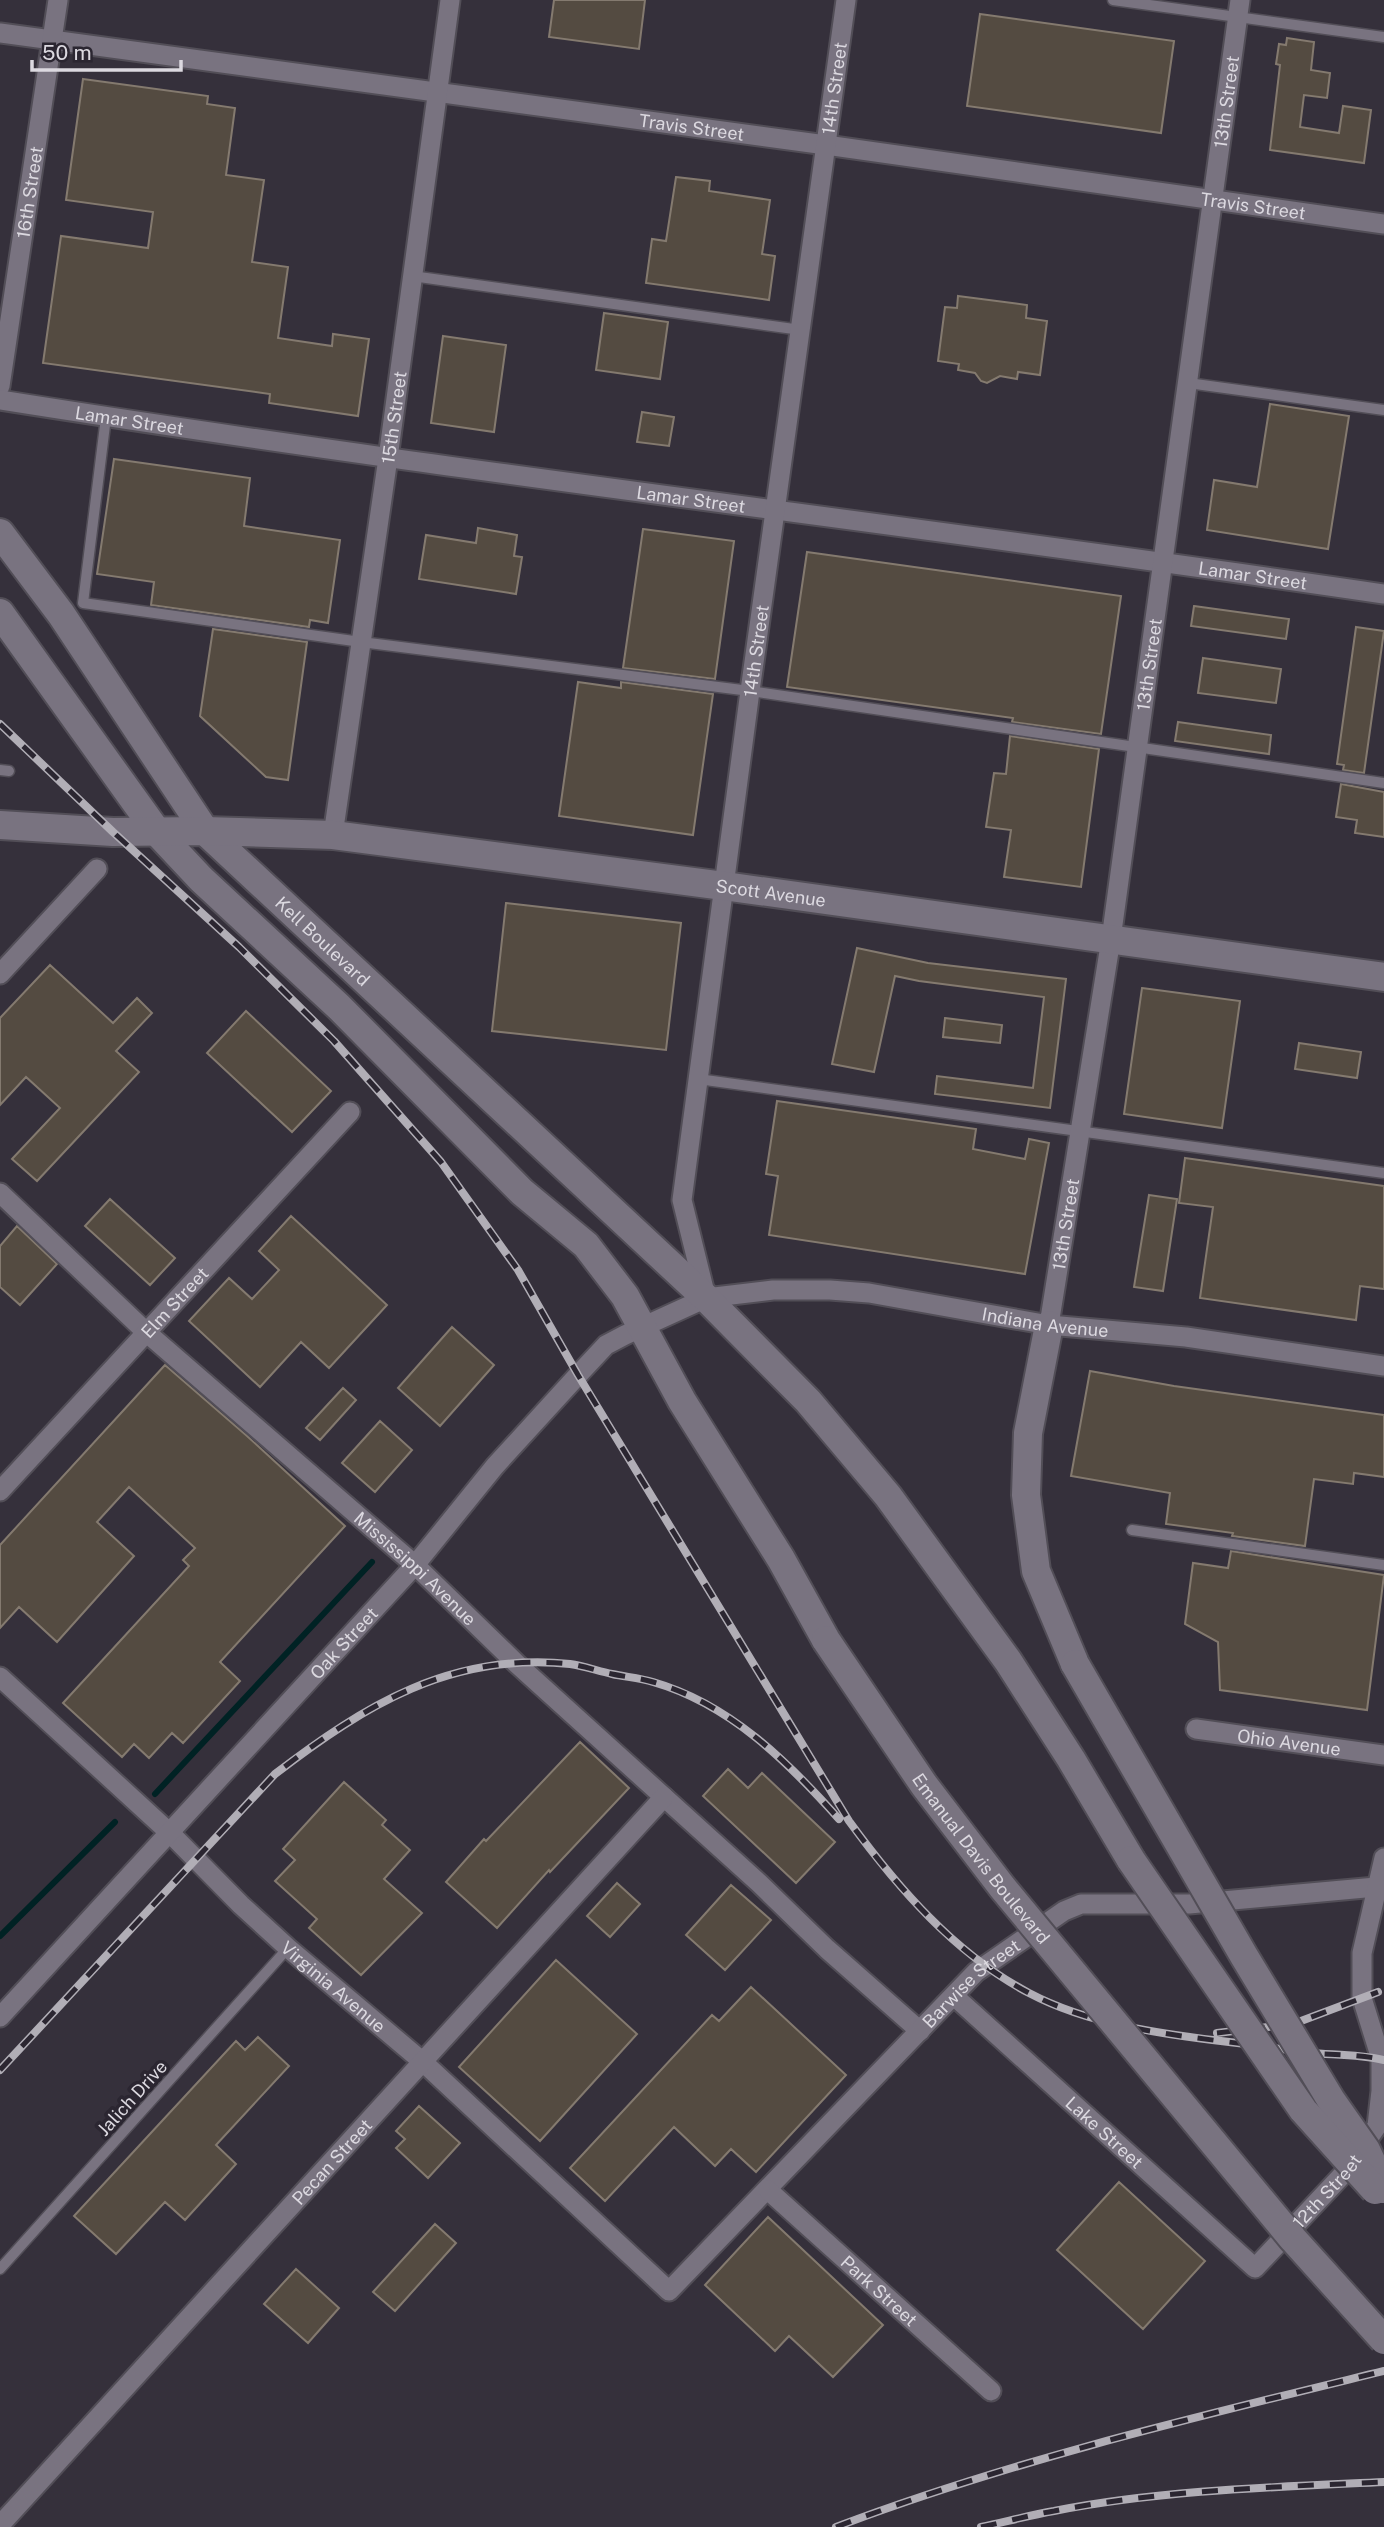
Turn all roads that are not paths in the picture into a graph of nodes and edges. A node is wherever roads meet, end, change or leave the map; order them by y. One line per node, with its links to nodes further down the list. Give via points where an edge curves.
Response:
1 (58, 0): 8 (street, 16th Street)
2 (450, 0): 9 (street, 15th Street)
3 (846, 0): 10 (street, 14th Street)
4 (1113, 0): 5 (lane)
5 (1239, 8): 7 (lane); 11 (street, 13th Street)
6 (0, 33): 8 (street, Travis Street)
7 (1384, 37)
8 (52, 41): 9 (street, Travis Street); 16 (street, 16th Street)
9 (437, 94): 10 (street, Travis Street); 13 (street, 15th Street)
10 (826, 145): 11 (street, Travis Street); 14 (street, 14th Street)
11 (1214, 200): 12 (street, Travis Street); 15 (street, 13th Street)
12 (1384, 224)
13 (412, 276): 14 (lane); 20 (street, 15th Street)
14 (800, 330): 21 (street, 14th Street)
15 (1188, 383): 18 (lane); 23 (street, 13th Street)
16 (0, 386)
17 (0, 400): 19 (street, Lamar Street)
18 (1384, 410)
19 (106, 417): 20 (street, Lamar Street); 26 (lane, via 83,603)
20 (388, 458): 21 (street, Lamar Street); 26 (street, 15th Street)
21 (776, 511): 23 (street, Lamar Street); 27 (street, 14th Street)
22 (0, 533): 31 (main road, Kell Boulevard, via 61,614)
23 (1163, 564): 24 (street, Lamar Street); 28 (street, 13th Street)
24 (1384, 594)
25 (0, 613): 32 (main road)
26 (361, 642): 27 (lane); 33 (street, 15th Street)
27 (750, 691): 28 (lane); 35 (street, 14th Street)
28 (1136, 747): 29 (lane); 36 (street, 13th Street)
29 (1384, 783)
30 (0, 825): 32 (main road, Scott Avenue)
31 (205, 831): 32 (main road, Scott Avenue); 33 (main road, Scott Avenue); 44 (main road, Kell Boulevard)
32 (157, 832): 46 (main road, via 522,1192 586,1245 625,1296)
33 (333, 835): 35 (main road, Scott Avenue)
34 (97, 869): 37 (street)
35 (724, 886): 36 (main road, Scott Avenue); 39 (street, 14th Street)
36 (1111, 939): 38 (main road, Scott Avenue); 41 (street, 13th Street)
37 (0, 974)
38 (1384, 977)
39 (698, 1079): 41 (lane); 44 (street, 14th Street, via 682,1200)
40 (350, 1112): 47 (street, Elm Street)
41 (1080, 1131): 42 (lane); 45 (street, 13th Street)
42 (1384, 1173)
43 (0, 1194): 47 (street, Mississippi Avenue)
44 (706, 1298): 45 (street, Indiana Avenue, via 796,1289 869,1293); 46 (street, Oak Street); 68 (main road, bridge, via 808,1401 888,1496 1008,1661 1131,1860 1303,2110)
45 (1049, 1325): 48 (street, Indiana Avenue, via 1186,1337); 66 (main road, bridge, via 1028,1433 1026,1495 1035,1571 1075,1664 1244,1956 1366,2150)
46 (642, 1328): 51 (street, Oak Street, via 606,1346 578,1375 495,1466); 72 (main road, Emanual Davis Boulevard, bridge, via 826,1640 924,1785 1002,1888 1293,2239)
47 (146, 1332): 49 (street, Elm Street); 51 (street, Mississippi Avenue)
48 (1384, 1366)
49 (0, 1491)
50 (1132, 1531): 52 (lane)
51 (415, 1565): 56 (street, Mississippi Avenue); 57 (street, Oak Street)
52 (1384, 1565)
53 (0, 1677): 57 (street, Virginia Avenue)
54 (1196, 1729): 55 (street, Ohio Avenue)
55 (1384, 1755)
56 (664, 1797): 63 (street, Mississippi Avenue); 64 (street, Pecan Street)
57 (171, 1834): 60 (street, Virginia Avenue); 62 (street, Oak Street)
58 (1384, 1858): 59 (street, 12th Street)
59 (1376, 1887): 61 (street, Barwise Street, via 1189,1904 1081,1905 1063,1911 976,1972); 65 (street, 12th Street, via 1362,1953 1362,1998 1381,2059)
60 (288, 1948): 64 (street, Virginia Avenue); 69 (lane, Jalich Drive)
61 (954, 1996): 63 (street, Barwise Street); 70 (street, Lake Street)
62 (0, 2017)
63 (920, 2031): 67 (street, Barwise Street)
64 (423, 2062): 71 (street, Virginia Avenue); 74 (street, Pecan Street)
65 (1383, 2091): 70 (street, 12th Street, via 1377,2126 1347,2170)
66 (1384, 2189)
67 (768, 2190): 71 (street, Barwise Street); 73 (street, Park Street)
68 (1384, 2200)
69 (0, 2269)
70 (1255, 2269)
71 (669, 2291)
72 (1384, 2340)
73 (991, 2390)
74 (0, 2525)

